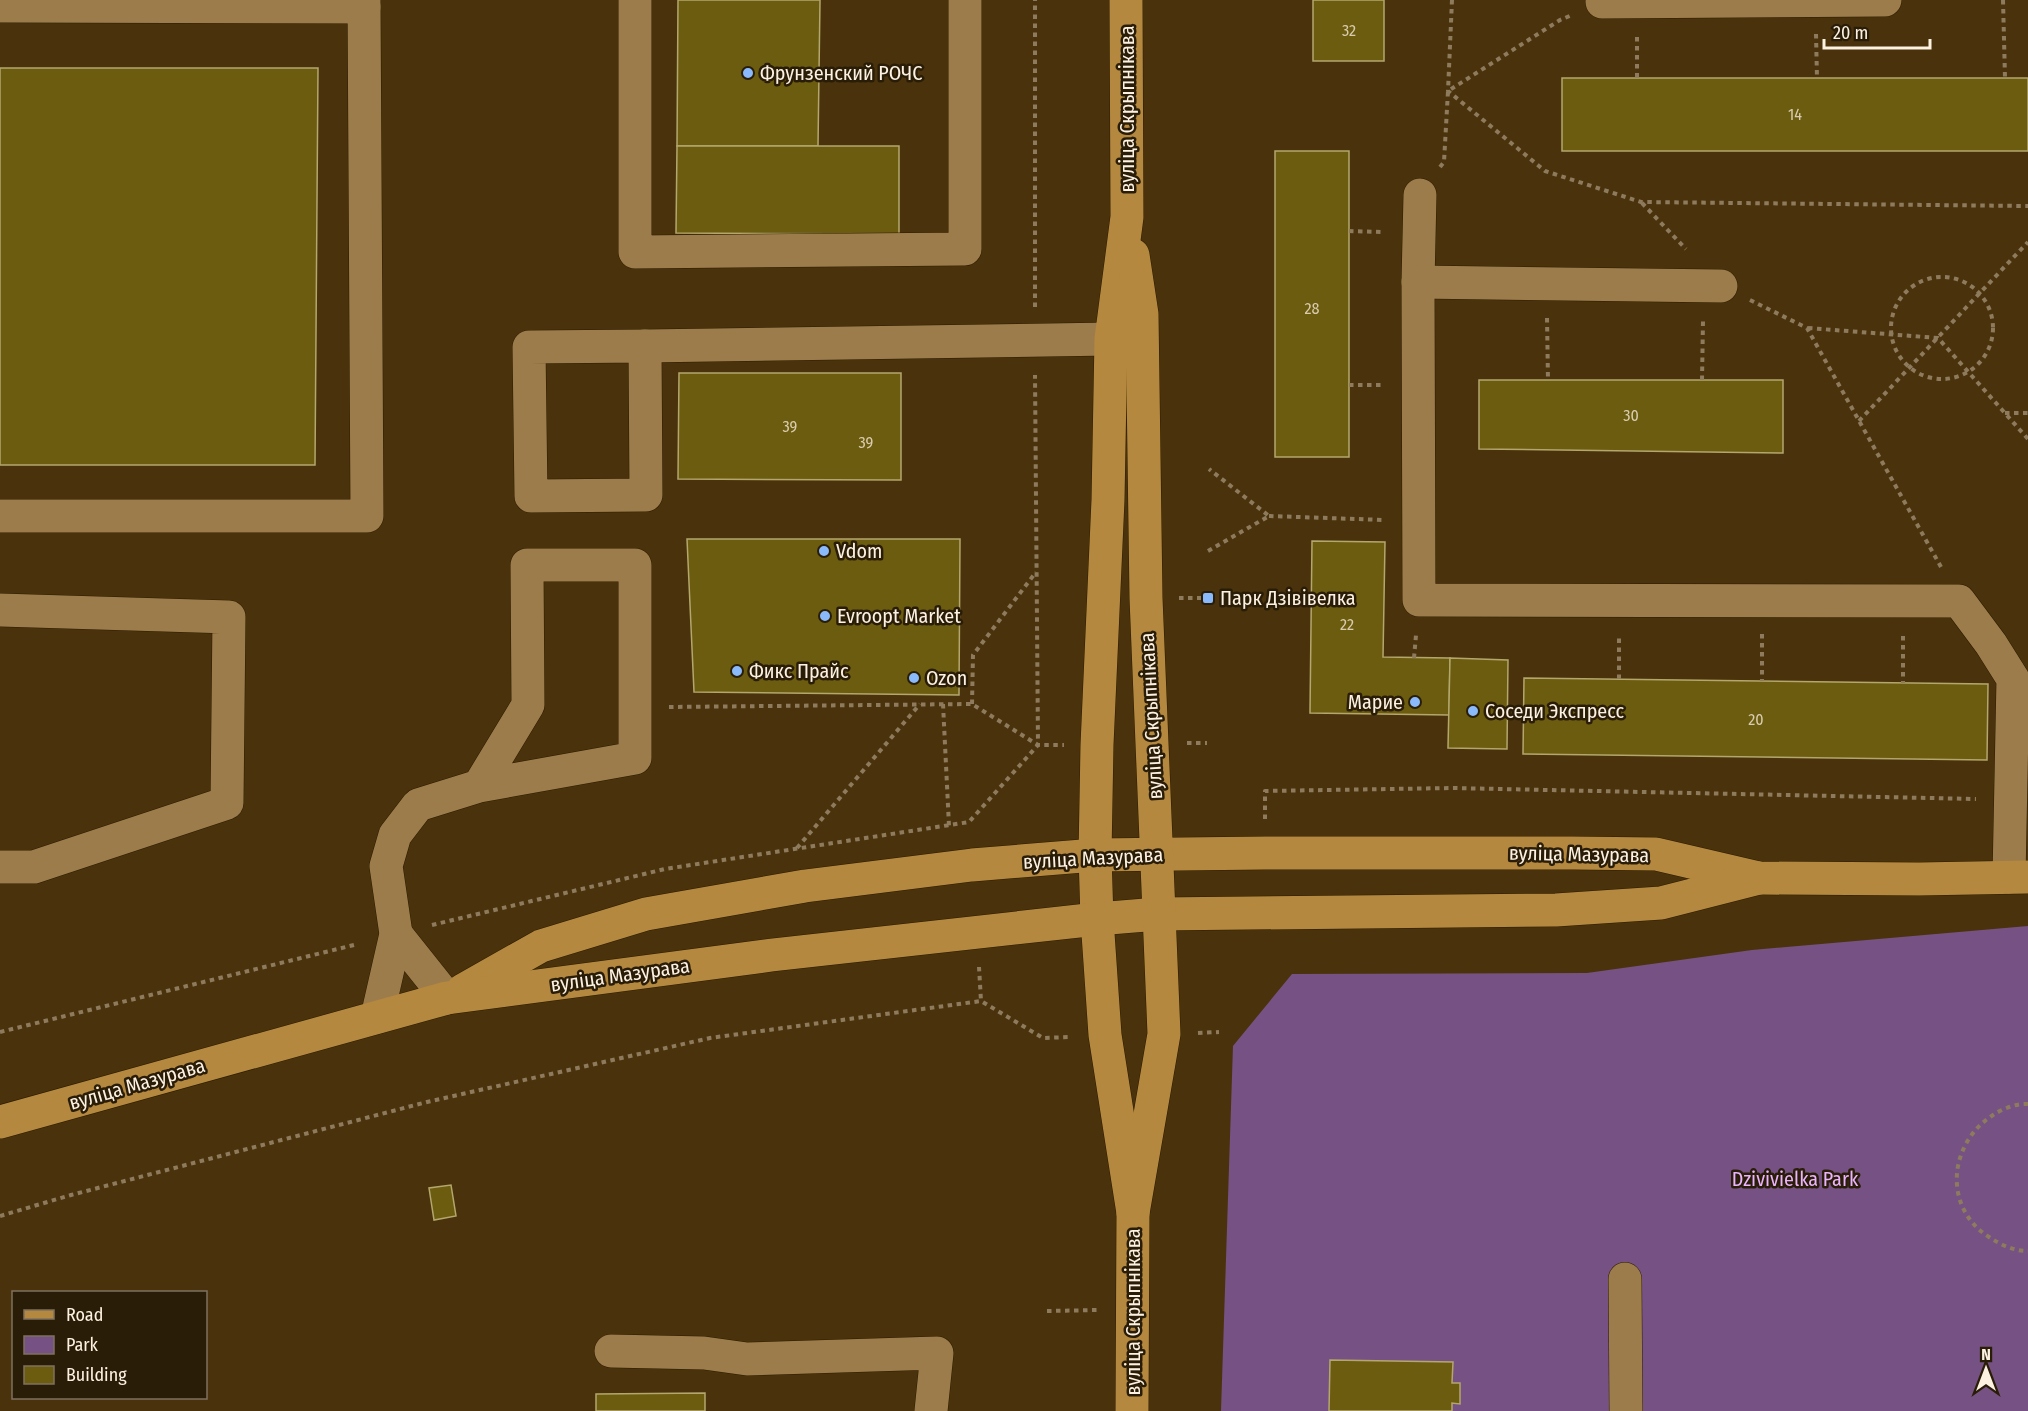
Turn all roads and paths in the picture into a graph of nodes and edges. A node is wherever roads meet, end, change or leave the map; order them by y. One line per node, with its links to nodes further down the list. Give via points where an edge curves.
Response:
1 (635, 0): 2 (lane, via 635,252 965,249)
2 (965, 0)
3 (1035, 0): 31 (path)
4 (1126, 0): 21 (main road, вуліца Скрыпнікава)
5 (1452, 0): 16 (path)
6 (1815, 0): 7 (lane); 10 (lane); 14 (path)
7 (1885, 0)
8 (2003, 0): 15 (path)
9 (1602, 2): 10 (lane); 16 (path, via 1560,20)
10 (1636, 2): 13 (path)
11 (364, 4): 12 (lane); 42 (lane, via 367,516)
12 (0, 6)
13 (1637, 78)
14 (1817, 78)
15 (2005, 78)
16 (1448, 91): 17 (path); 19 (path, via 1545,171)
17 (1444, 162)
18 (1420, 195): 23 (lane)
19 (1641, 202): 20 (path); 25 (path)
20 (2028, 206)
21 (1127, 217): 30 (main road, вуліца Скрыпнікава); 68 (main road, вуліца Скрыпнікава, via 1142,314 1146,598)
22 (2028, 243): 26 (path)
23 (1418, 282): 24 (lane); 44 (lane)
24 (1547, 283): 25 (lane); 35 (path)
25 (1712, 285): 27 (path); 36 (path)
26 (1980, 293): 28 (path, via 1952,278 1920,282 1897,304 1891,319); 29 (path); 34 (path, via 1993,320 1993,336 1989,350)
27 (1807, 328): 28 (path); 39 (path)
28 (1891, 335): 29 (path); 33 (path, via 1897,353)
29 (1938, 338): 33 (path); 34 (path)
30 (1111, 339): 31 (lane); 69 (main road, вуліца Скрыпнікава)
31 (1035, 342): 32 (lane); 46 (path)
32 (645, 346): 32 (lane, via 646,495 531,496 529,347)
33 (1909, 368): 34 (path, via 1938,380 1954,379); 39 (path)
34 (1969, 372): 37 (path)
35 (1548, 380)
36 (1702, 380)
37 (2005, 413): 38 (path); 40 (path)
38 (2028, 413)
39 (1859, 421): 50 (path)
40 (2028, 439)
41 (1209, 469): 43 (path)
42 (0, 516)
43 (1269, 516): 44 (path); 45 (path)
44 (1419, 521): 47 (lane, via 1419,600)
45 (1208, 551)
46 (1037, 572): 57 (path, via 974,656); 61 (path)
47 (1619, 599): 48 (lane); 52 (path)
48 (1762, 599): 49 (lane); 53 (path)
49 (1903, 601): 50 (lane); 54 (path)
50 (1959, 601): 64 (lane, via 2013,679)
51 (0, 610): 70 (lane, via 229,617 227,803 34,867)
52 (1619, 679)
53 (1762, 681)
54 (1903, 683)
55 (920, 704): 56 (path); 58 (path); 67 (path)
56 (943, 704): 57 (path); 65 (path)
57 (972, 704): 61 (path)
58 (635, 707): 63 (lane, via 635,758); 63 (lane, via 636,565 527,565 528,705)
59 (1180, 743): 60 (path)
60 (1207, 743)
61 (1038, 745): 62 (path); 65 (path, via 969,822)
62 (1067, 745)
63 (479, 786): 75 (lane, via 418,805 395,835 387,866)
64 (2010, 800): 66 (path, via 1453,788 1265,791); 71 (lane)
65 (949, 826): 67 (path)
66 (1265, 829)
67 (797, 849): 75 (path, via 665,869)
68 (1157, 854): 69 (main road, вуліца Мазурава); 72 (main road, вуліца Мазурава, via 1656,854); 73 (main road, вуліца Скрыпнікава)
69 (1095, 855): 74 (main road, вуліца Скрыпнікава); 77 (main road, вуліца Мазурава, via 972,865 816,885 646,914 541,946)
70 (0, 867)
71 (2019, 877): 72 (main road, вуліца Мазурава)
72 (1759, 878): 73 (main road, вуліца Мазурава, via 1661,903 1556,910)
73 (1158, 914): 74 (main road, вуліца Мазурава); 86 (main road, вуліца Скрыпнікава, via 1164,1034)
74 (1097, 919): 77 (main road, вуліца Мазурава, via 772,955); 86 (main road, вуліца Скрыпнікава, via 1105,1035)
75 (396, 934): 77 (lane); 79 (lane); 80 (path)
76 (979, 967): 78 (path)
77 (447, 998): 79 (main road, вуліца Мазурава)
78 (981, 1001): 83 (path, via 1043,1038); 87 (path, via 710,1038 427,1102)
79 (377, 1017): 85 (main road, вуліца Мазурава)
80 (0, 1032)
81 (1219, 1032): 82 (path)
82 (1191, 1033)
83 (1074, 1036)
84 (2028, 1104): 88 (path, via 2000,1110 1980,1124 1965,1143 1957,1166 1957,1190 1965,1213 1981,1232 2001,1245)
85 (0, 1122)
86 (1133, 1213): 90 (main road, вуліца Скрыпнікава)
87 (0, 1216)
88 (2028, 1251)
89 (1625, 1280): 95 (lane)
90 (1132, 1310): 91 (path); 94 (main road, вуліца Скрыпнікава)
91 (1047, 1311)
92 (611, 1352): 93 (lane, via 704,1353 747,1359 936,1353)
93 (931, 1411)
94 (1132, 1411)
95 (1626, 1411)

